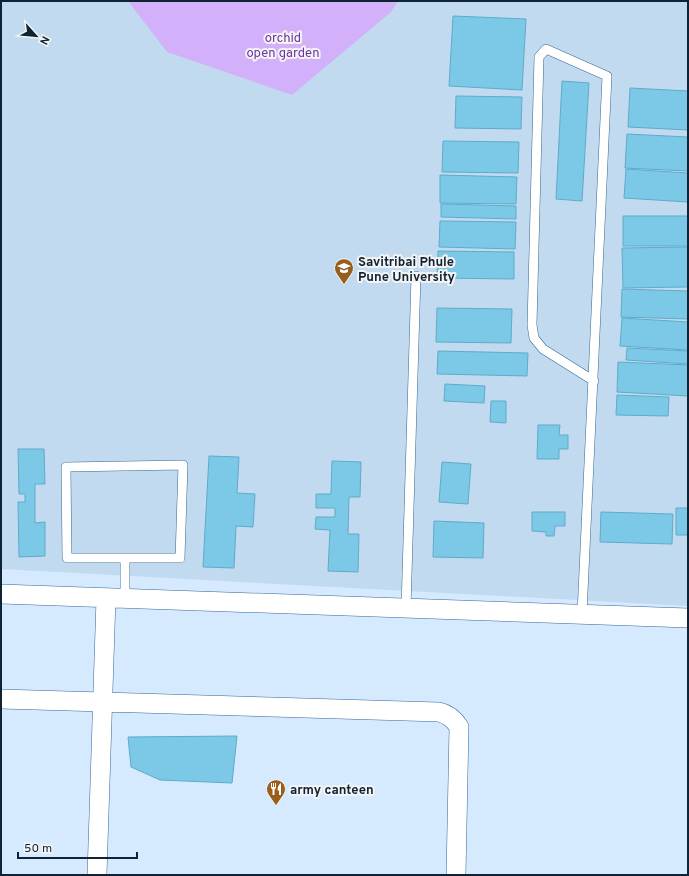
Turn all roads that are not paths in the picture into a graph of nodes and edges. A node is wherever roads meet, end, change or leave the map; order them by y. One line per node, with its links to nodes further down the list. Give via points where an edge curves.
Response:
1 (416, 276): 7 (lane)
2 (594, 381): 2 (lane, via 607,76 546,49 539,57 532,325 534,338 543,349); 8 (lane)
3 (125, 558): 3 (lane, via 180,558 183,465 66,467 67,558); 6 (lane)
4 (1, 594): 5 (street)
5 (106, 598): 6 (street); 11 (street)
6 (125, 599): 7 (street)
7 (406, 608): 8 (street)
8 (582, 614): 9 (street)
9 (688, 618)
10 (1, 700): 11 (street)
11 (102, 702): 12 (street); 13 (street, via 446,714 456,721 459,727)
12 (97, 875)
13 (456, 875)

